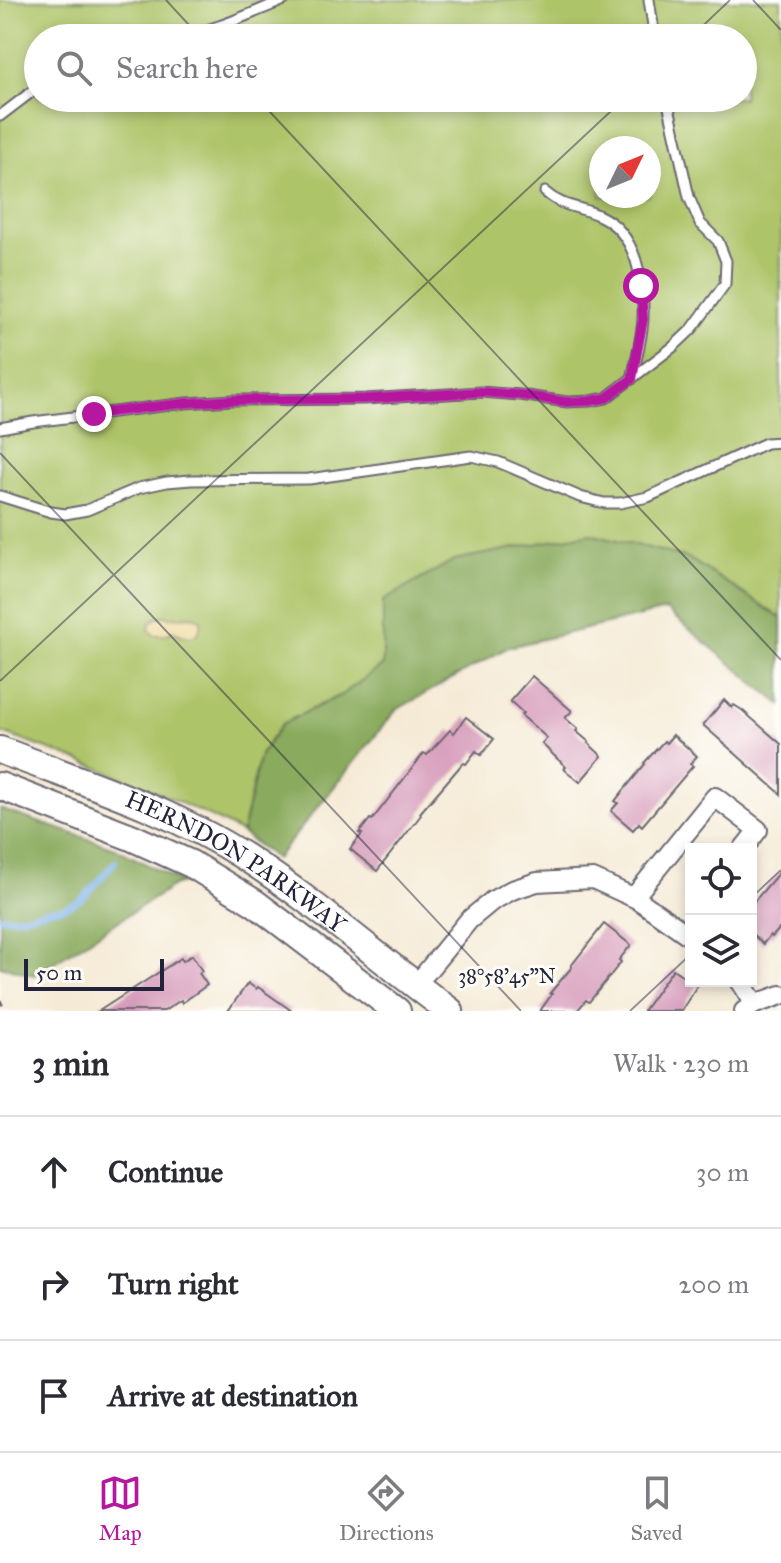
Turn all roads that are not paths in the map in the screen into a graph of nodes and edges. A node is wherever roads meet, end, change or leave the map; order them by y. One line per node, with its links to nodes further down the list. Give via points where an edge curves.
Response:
1 (284, 0): 3 (lane)
2 (649, 0): 4 (lane)
3 (226, 24)
4 (653, 24)
5 (24, 98): 7 (lane)
6 (670, 112): 9 (lane, via 689,197 700,223 718,241 727,273 725,284 692,329)
7 (0, 116)
8 (545, 192): 9 (lane, via 615,225 634,256 643,319)
9 (632, 379): 10 (lane, via 606,398 590,401 481,392 233,400)
10 (0, 428)
11 (781, 442): 12 (lane, via 766,443 648,497 620,503 580,497 471,456 309,479 167,482 65,514)
12 (0, 496)
13 (0, 750): 18 (main road, HERNDON PARKWAY, via 207,835 273,877)
14 (0, 786): 22 (main road, HERNDON PARKWAY, via 191,864 255,903)
15 (748, 843): 16 (street, via 758,830 715,797)
16 (634, 897): 17 (street); 18 (street, via 593,879 537,882 512,890 469,920)
17 (685, 933)
18 (416, 985): 22 (main road); 23 (main road, HERNDON PARKWAY)
19 (742, 987): 21 (street)
20 (781, 995): 21 (street)
21 (750, 1007)
22 (398, 1011)
23 (450, 1011)

